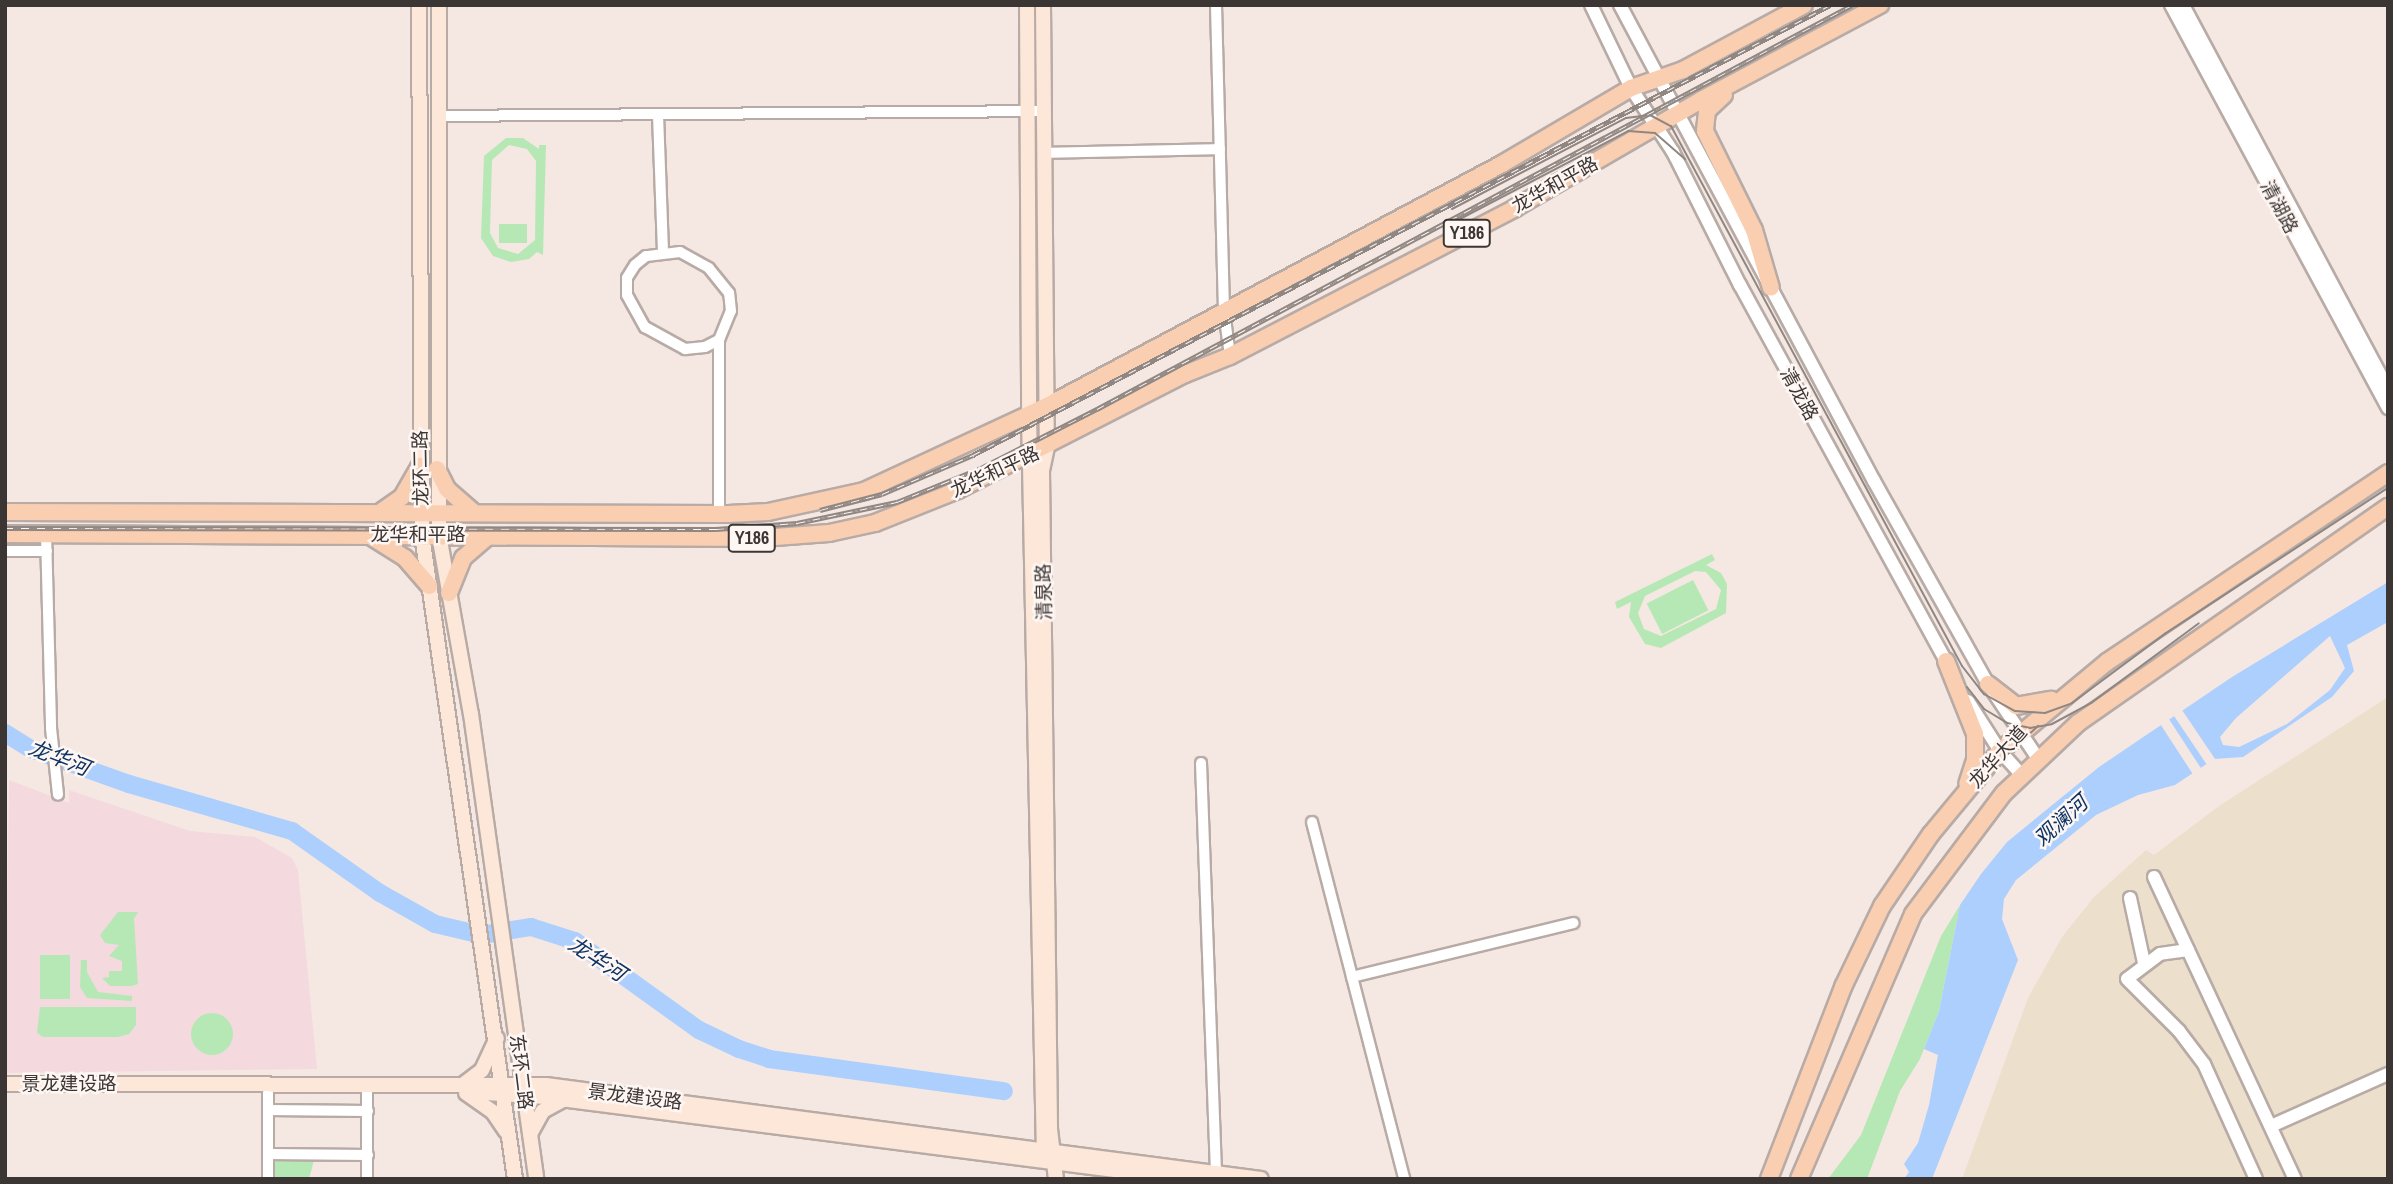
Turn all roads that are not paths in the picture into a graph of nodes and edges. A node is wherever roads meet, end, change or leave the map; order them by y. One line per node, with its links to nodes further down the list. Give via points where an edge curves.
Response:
1 (419, 5): 34 (main road, 龙环二路)
2 (439, 5): 19 (main road, 龙环二路)
3 (1027, 5): 16 (main road, 清泉路)
4 (1043, 5): 15 (main road, 清泉路)
5 (1216, 5): 21 (street)
6 (1591, 5): 14 (street, 清龙路)
7 (1620, 5): 13 (street, 清龙路)
8 (1804, 5): 13 (main road, 龙华和平路 / Y186, via 1684,70)
9 (1880, 5): 12 (main road, 龙华和平路 / Y186)
10 (2171, 5): 30 (street, 清湖路)
11 (2183, 5): 28 (street, 清湖路)
12 (1756, 71): 18 (main road, 龙华和平路 / Y186); 24 (main road, via 1715,101 1704,122 1709,143 1754,230)
13 (1657, 78): 14 (main road, 龙华和平路 / Y186); 18 (street, 清龙路)
14 (1631, 88): 20 (street, 清龙路); 25 (main road, 龙华和平路 / Y186, via 1502,164)
15 (1044, 111): 16 (street); 22 (main road, 清泉路)
16 (1027, 113): 17 (street); 31 (main road, 清泉路)
17 (658, 115): 19 (street); 23 (street)
18 (1678, 115): 20 (main road, 龙华和平路 / Y186); 24 (street, 清龙路)
19 (439, 116): 35 (main road, 龙环二路)
20 (1659, 127): 27 (main road, 龙华和平路 / Y186, via 1515,208); 52 (street, 清龙路)
21 (1220, 149): 22 (street); 25 (street)
22 (1044, 153): 29 (main road, 清泉路)
23 (663, 251): 26 (street, via 698,259 729,293 730,311); 26 (street, via 646,256 627,278 632,309 645,327 685,349)
24 (1771, 288): 53 (street, 清龙路)
25 (1224, 311): 27 (street); 29 (main road, 龙华和平路 / Y186)
26 (719, 340): 42 (street)
27 (1230, 356): 32 (main road, 龙华和平路 / Y186, via 1185,374)
28 (2388, 389)
29 (1045, 407): 31 (main road, 龙华和平路 / Y186); 32 (main road, 清泉路)
30 (2388, 408)
31 (1029, 415): 33 (main road, 清泉路); 42 (main road, 龙华和平路 / Y186, via 864,491 768,512)
32 (1047, 447): 33 (main road, 龙华和平路 / Y186); 88 (main road, 清泉路, via 1042,471)
33 (1031, 455): 47 (main road, 龙华和平路 / Y186, via 907,511 830,533 762,538); 88 (main road, 清泉路)
34 (420, 466): 38 (main road, via 402,497); 40 (main road, 龙环二路)
35 (437, 469): 40 (main road, 龙环二路); 41 (main road, via 447,489)
36 (2388, 473): 54 (main road, 龙华大道, via 2190,603)
37 (2388, 508): 57 (main road, 龙华大道, via 2126,688)
38 (382, 511): 39 (main road, 龙华和平路 / Y186); 40 (main road, 龙华和平路 / Y186)
39 (5, 512)
40 (430, 512): 41 (main road, 龙华和平路 / Y186); 45 (main road, 龙环二路); 46 (main road, 龙环二路)
41 (473, 512): 42 (main road, 龙华和平路 / Y186)
42 (719, 514)
43 (5, 534): 48 (main road, 龙华和平路 / Y186)
44 (368, 535): 45 (main road, 龙华和平路 / Y186); 48 (main road, 龙华和平路 / Y186); 50 (main road, via 405,558)
45 (422, 535): 46 (main road, 龙华和平路 / Y186); 50 (main road, 龙环二路)
46 (439, 535): 47 (main road, 龙华和平路 / Y186); 51 (main road, 龙环二路)
47 (488, 536): 51 (main road, via 463,558)
48 (47, 543): 49 (street); 60 (street)
49 (5, 551)
50 (429, 586): 69 (main road, 龙环二路)
51 (449, 593): 68 (main road, 龙环二路)
52 (1946, 661): 56 (street, 清龙路); 61 (main road, via 1976,742 1974,768)
53 (1988, 684): 54 (main road, via 2005,701 2022,708); 55 (street, 清龙路)
54 (2069, 692): 55 (main road, 龙华大道)
55 (2019, 731): 56 (main road, 龙华大道); 57 (street, 清龙路)
56 (2000, 751): 59 (street, 清龙路); 61 (main road, 龙华大道)
57 (2038, 757): 59 (main road, 龙华大道)
58 (1201, 763): 89 (street)
59 (2021, 774): 100 (main road, 龙华大道, via 1922,899 1875,994)
60 (57, 791)
61 (1959, 801): 99 (main road, 龙华大道, via 1882,906 1843,986)
62 (1311, 822): 70 (street)
63 (2154, 877): 66 (street)
64 (2130, 898): 67 (street)
65 (1574, 923): 70 (street)
66 (2188, 950): 67 (street, via 2160,954); 83 (street)
67 (2144, 963): 101 (street, via 2126,979 2179,1031 2204,1064)
68 (506, 964): 76 (main road, 东环二路)
69 (487, 967): 71 (main road, 东环二路)
70 (1352, 977): 98 (street)
71 (497, 1037): 74 (main road, via 482,1070); 75 (main road, 东环二路)
72 (2388, 1074): 83 (street)
73 (5, 1084): 74 (main road, 景龙建设路)
74 (464, 1088): 75 (main road, 景龙建设路); 79 (main road, 景龙建设路); 85 (main road, via 493,1112)
75 (503, 1088): 76 (main road, 景龙建设路); 85 (main road, 东环二路)
76 (523, 1090): 80 (main road, 景龙建设路); 84 (main road, 东环二路); 88 (main road, 景龙建设路)
77 (5, 1093): 78 (main road, 景龙建设路)
78 (268, 1093): 79 (main road, 景龙建设路); 81 (street)
79 (368, 1093): 82 (street)
80 (564, 1099): 84 (main road, via 543,1111); 88 (main road, 景龙建设路)
81 (268, 1110): 82 (street); 86 (street)
82 (368, 1111): 87 (street)
83 (2271, 1126): 102 (street)
84 (529, 1135): 93 (main road, 东环二路)
85 (509, 1139): 92 (main road, 东环二路)
86 (268, 1154): 87 (street); 90 (street)
87 (368, 1155): 91 (street)
88 (1049, 1156): 89 (main road, 景龙建设路); 94 (main road, 清泉路); 95 (main road, 清泉路); 96 (main road, 景龙建设路)
89 (1216, 1176): 97 (main road, 景龙建设路)
90 (268, 1179)
91 (368, 1179)
92 (515, 1179)
93 (536, 1179)
94 (1047, 1179)
95 (1056, 1179)
96 (1185, 1179)
97 (1261, 1179)
98 (1404, 1179)
99 (1769, 1179)
100 (1799, 1179)
101 (2256, 1179)
102 (2295, 1179)

